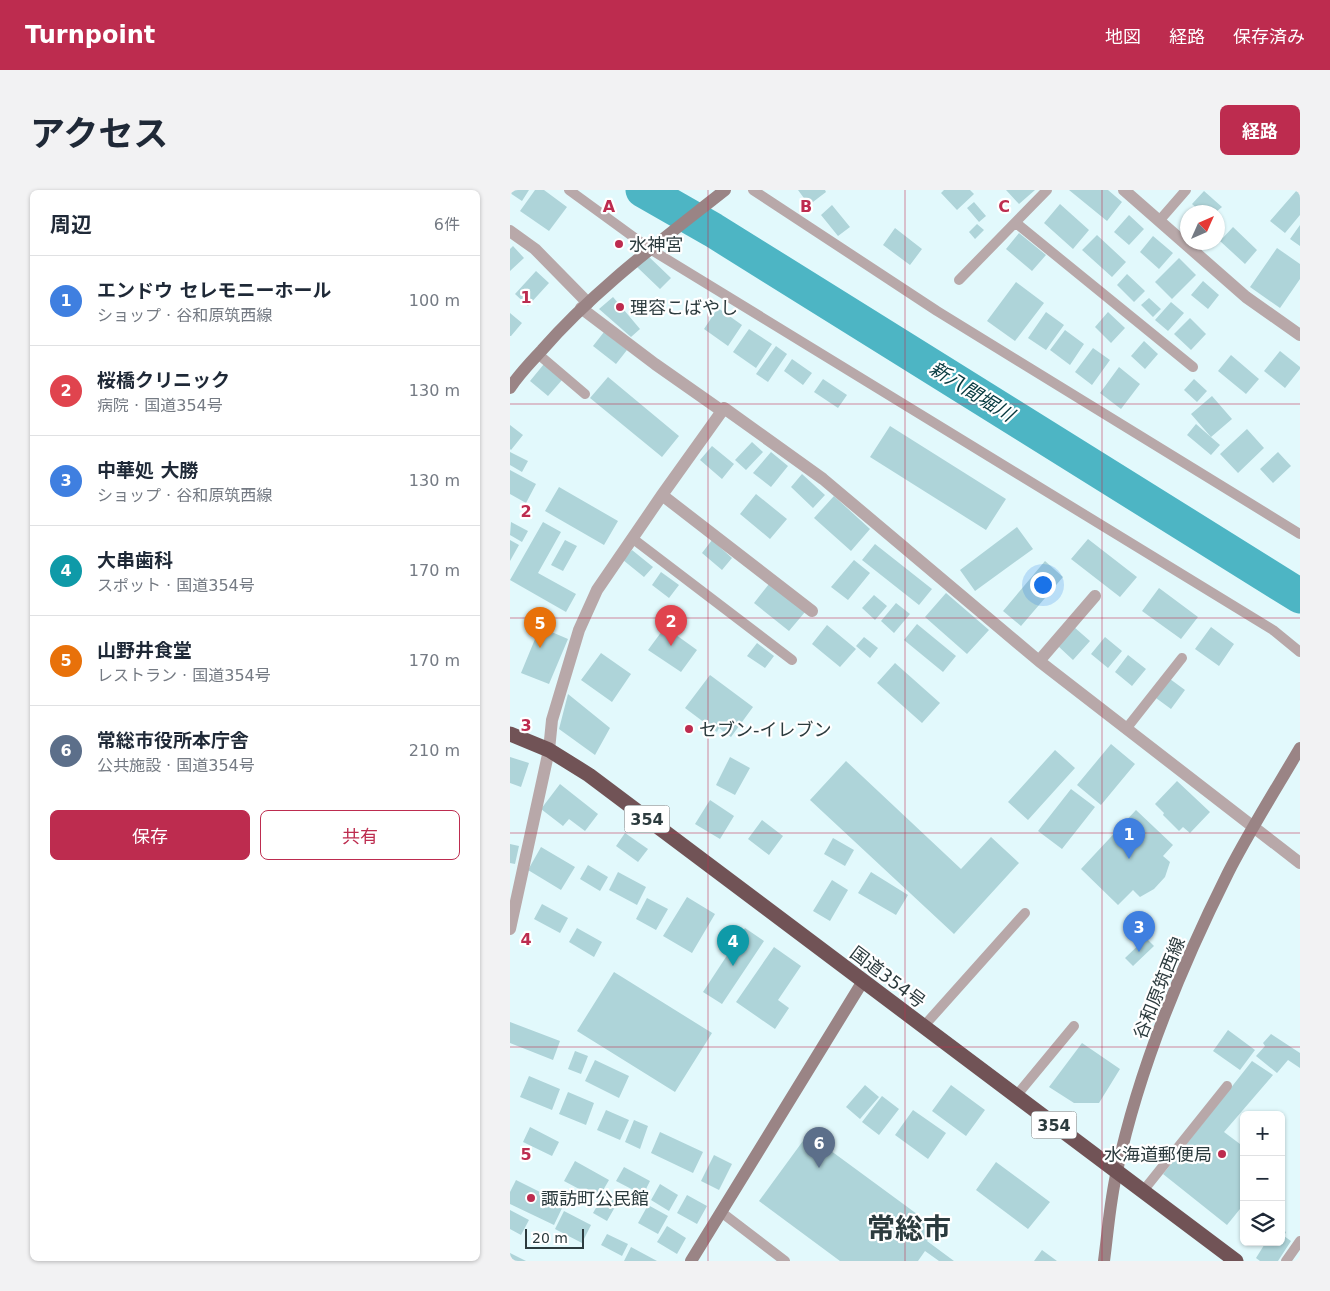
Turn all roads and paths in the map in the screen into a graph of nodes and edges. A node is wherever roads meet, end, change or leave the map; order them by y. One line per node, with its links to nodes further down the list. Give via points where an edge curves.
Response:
1 (569, 190): 10 (lane)
2 (725, 190): 10 (street)
3 (754, 190): 20 (lane, via 937,312)
4 (1047, 190): 8 (lane)
5 (1124, 190): 7 (street)
6 (1186, 190): 7 (lane)
7 (1159, 221): 13 (street, via 1246,297)
8 (1016, 223): 11 (lane); 15 (lane)
9 (510, 231): 12 (street, via 535,249)
10 (653, 247): 12 (street); 24 (lane, via 1273,630)
11 (959, 280)
12 (585, 305): 14 (street); 18 (street, via 655,364)
13 (1300, 335)
14 (538, 354): 16 (street); 17 (lane)
15 (1193, 367)
16 (510, 388)
17 (585, 394)
18 (722, 411): 19 (street); 27 (street, via 724,408 823,479)
19 (662, 495): 21 (street); 23 (street)
20 (1300, 534)
21 (632, 538): 26 (lane); 31 (street, via 597,590 580,626 552,720)
22 (1095, 596): 27 (street)
23 (812, 611)
24 (1300, 652)
25 (1182, 658): 28 (lane)
26 (792, 660)
27 (1039, 661): 28 (street)
28 (1126, 729): 32 (street)
29 (510, 734): 31 (highway, 国道354号 / 354)
30 (1300, 748): 32 (street, 谷和原筑西線)
31 (549, 750): 35 (street); 36 (highway, 国道354号 / 354, via 589,775)
32 (1254, 827): 33 (street); 41 (street, 谷和原筑西線, via 1181,974 1145,1069)
33 (1300, 863)
34 (1025, 913): 38 (lane)
35 (510, 929)
36 (863, 981): 38 (highway, 国道354号 / 354); 43 (street)
37 (1074, 1026): 40 (lane)
38 (923, 1027): 40 (highway, 国道354号 / 354)
39 (1227, 1086): 42 (lane)
40 (1016, 1096): 41 (highway, 国道354号 / 354)
41 (1117, 1171): 42 (highway, 国道354号 / 354); 47 (street, 谷和原筑西線)
42 (1143, 1191): 48 (highway, 国道354号 / 354)
43 (721, 1212): 45 (street); 46 (lane)
44 (1300, 1241): 49 (lane)
45 (691, 1261)
46 (785, 1261)
47 (1104, 1261)
48 (1236, 1261)
49 (1286, 1261)

